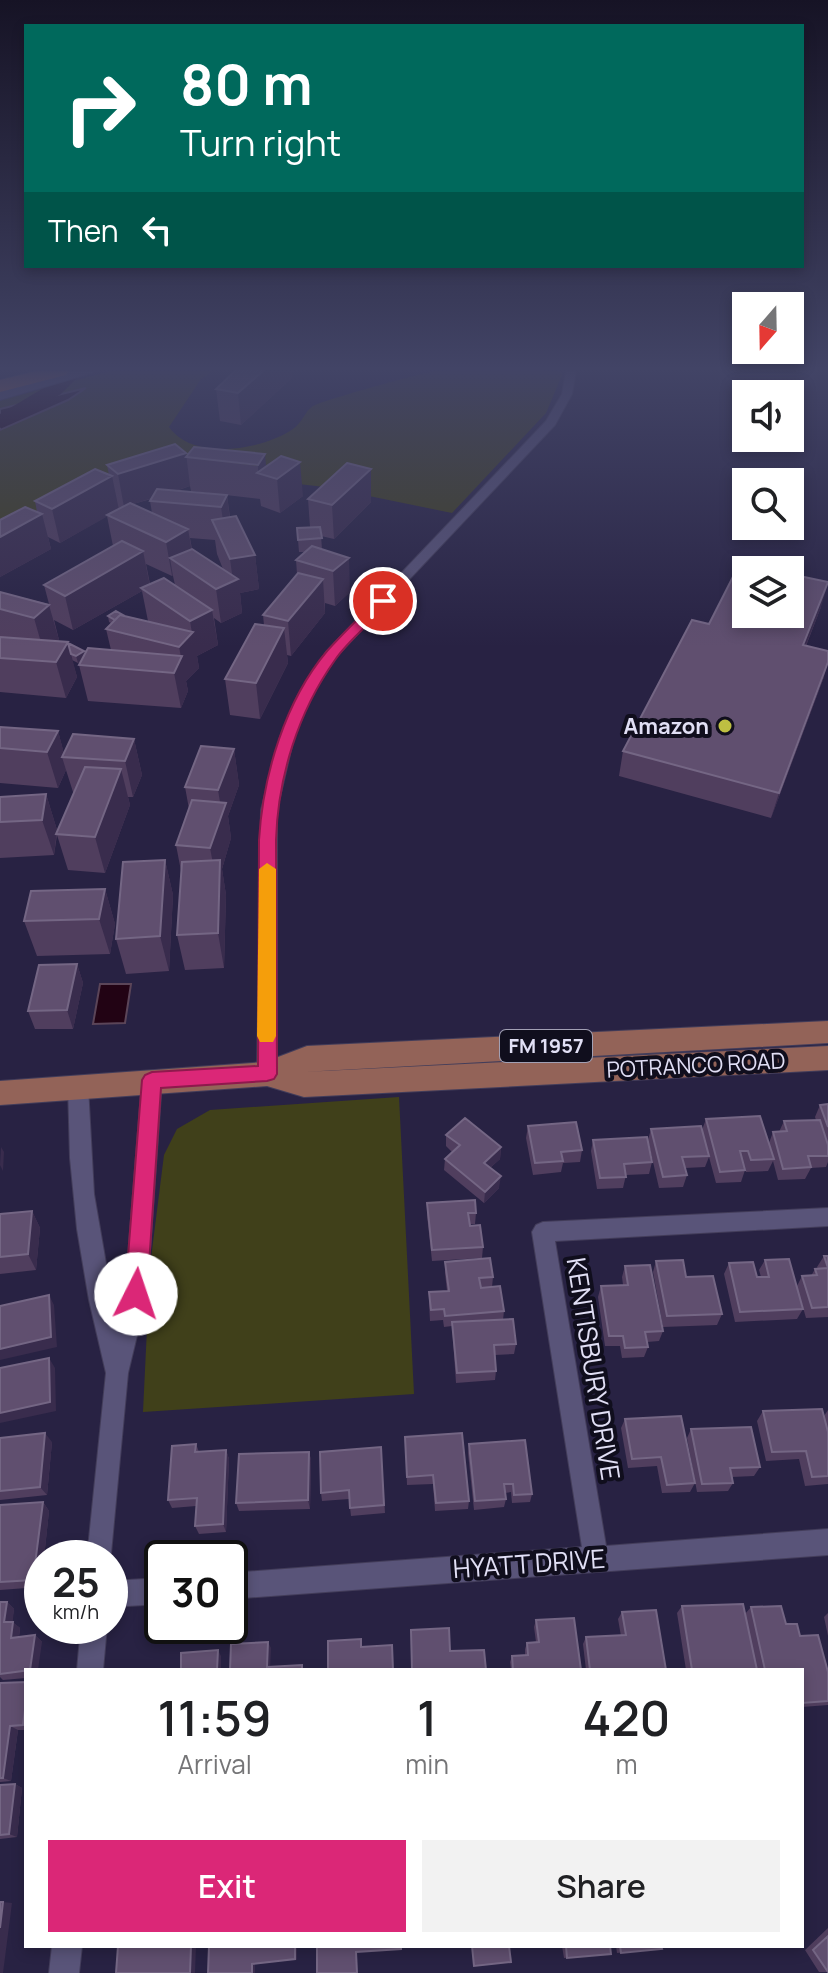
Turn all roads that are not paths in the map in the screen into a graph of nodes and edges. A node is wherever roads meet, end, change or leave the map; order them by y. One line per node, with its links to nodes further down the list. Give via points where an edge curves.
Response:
1 (513, 463): 4 (street, via 331,655 287,737 269,810)
2 (828, 1032): 4 (main road, POTRANCO ROAD / FM 1957, via 307,1058)
3 (828, 1058): 4 (main road, POTRANCO ROAD / FM 1957, via 304,1085)
4 (267, 1074): 5 (main road, FM 1957)
5 (152, 1080): 6 (main road, FM 1957); 9 (street, via 136,1294)
6 (78, 1086): 7 (main road, FM 1957); 9 (street, via 77,1147 98,1299)
7 (0, 1093)
8 (828, 1217): 12 (street, KENTISBURY DRIVE, via 543,1232)
9 (117, 1373): 10 (street)
10 (102, 1540)
11 (828, 1542): 12 (street, HYATT DRIVE)
12 (596, 1559): 13 (street, HYATT DRIVE)
13 (248, 1585)
14 (92, 1644): 15 (street)
15 (90, 1668)
16 (67, 1948): 17 (street)
17 (64, 1973)

